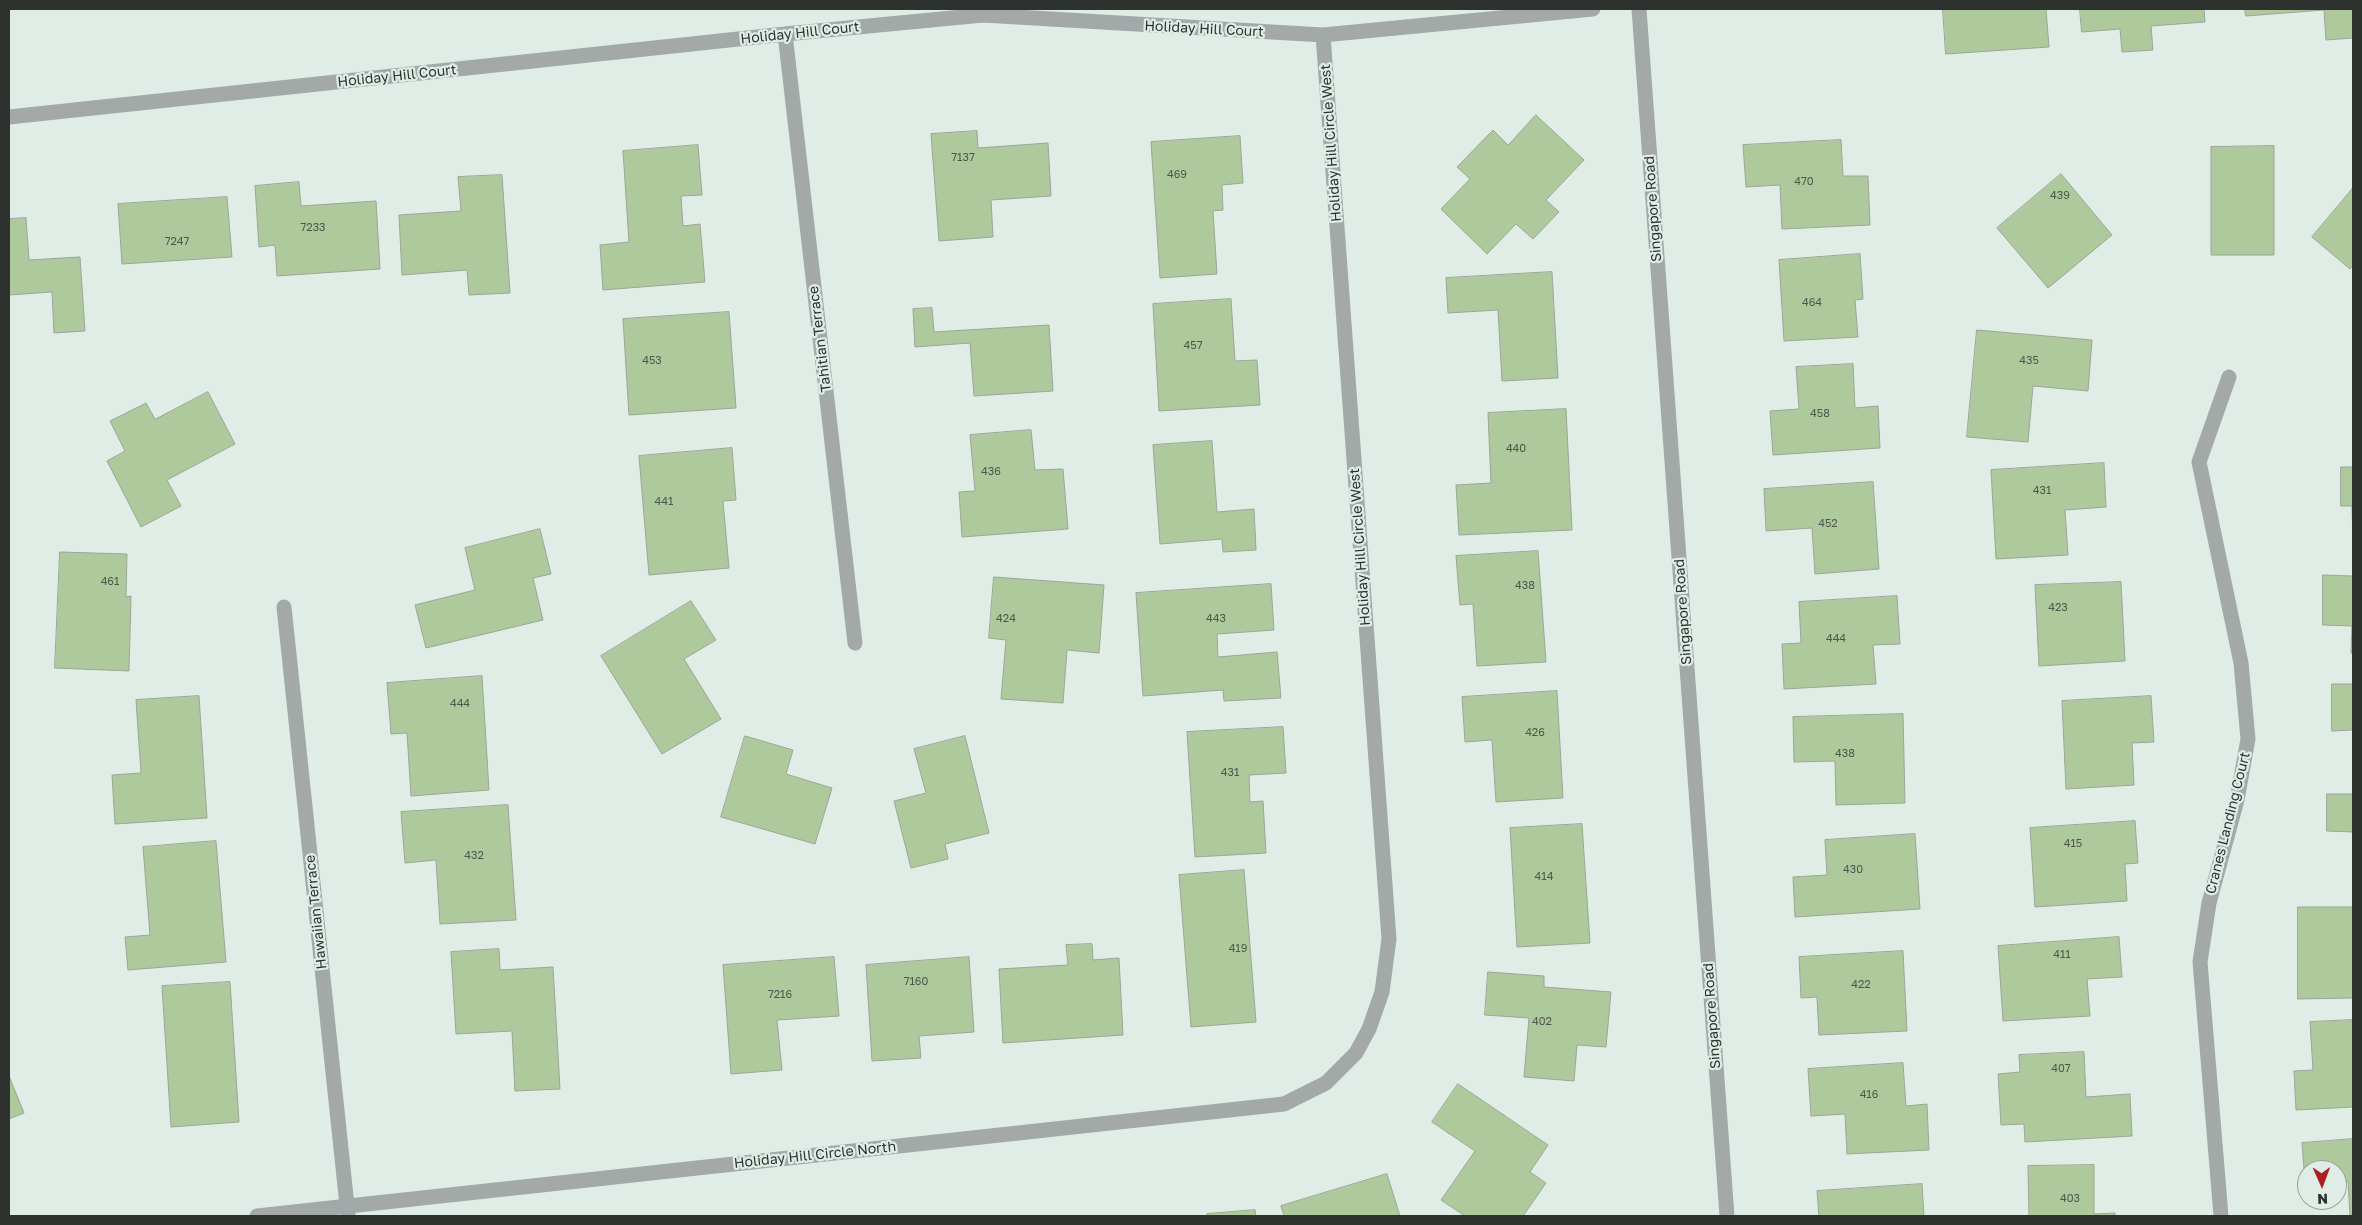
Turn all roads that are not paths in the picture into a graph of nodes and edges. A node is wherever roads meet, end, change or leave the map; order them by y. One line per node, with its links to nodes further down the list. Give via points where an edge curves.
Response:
1 (1593, 9): 4 (street, Holiday Hill Court)
2 (1639, 9): 12 (street, Singapore Road)
3 (785, 34): 4 (street, Holiday Hill Court, via 984,15); 5 (street, Holiday Hill Court); 8 (street, Tahitian Terrace)
4 (1323, 35): 9 (street, Holiday Hill Circle West, via 1389,939 1382,992)
5 (9, 117)
6 (2229, 377): 13 (street, Cranes Landing Court, via 2199,462 2241,664 2248,739 2237,800 2209,903 2200,962)
7 (284, 607): 10 (street, Hawaiian Terrace)
8 (855, 643)
9 (1356, 1053): 10 (street, Holiday Hill Circle North, via 1326,1084 1284,1104)
10 (347, 1211): 11 (street, Holiday Hill Circle North)
11 (256, 1216)
12 (1726, 1216)
13 (2221, 1216)

